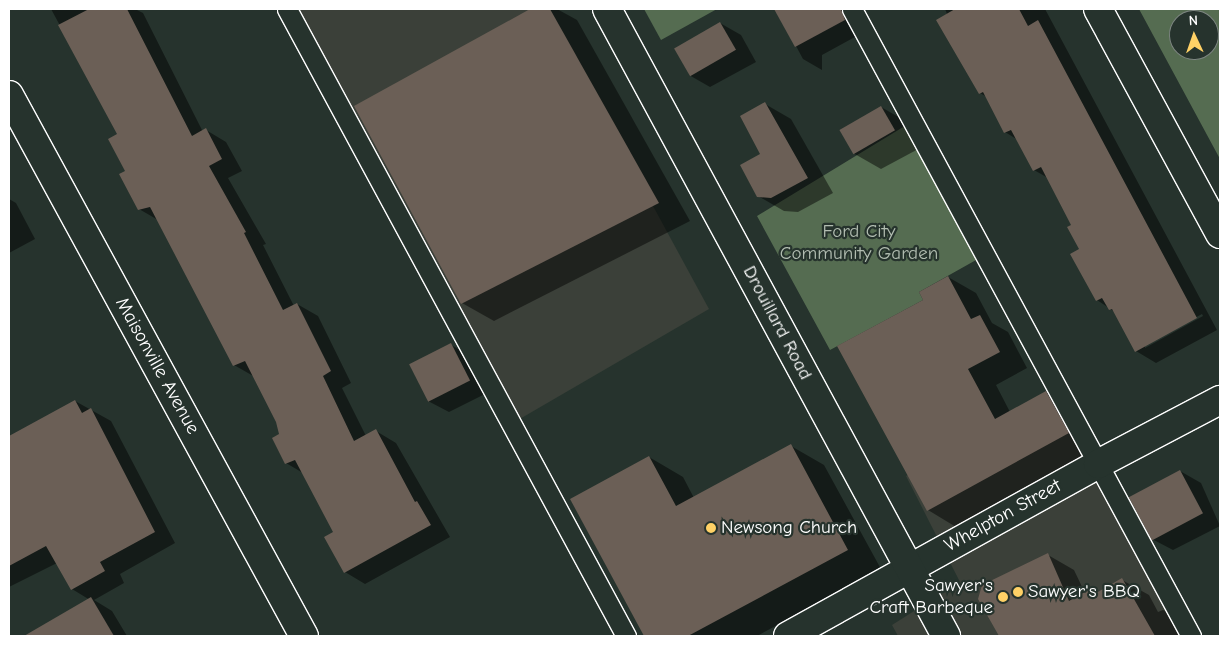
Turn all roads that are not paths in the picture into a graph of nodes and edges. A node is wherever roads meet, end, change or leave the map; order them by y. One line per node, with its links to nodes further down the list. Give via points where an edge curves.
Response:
1 (287, 9): 11 (lane)
2 (607, 9): 9 (street, Drouillard Road)
3 (852, 9): 8 (lane)
4 (1098, 9): 6 (street)
5 (9, 95): 10 (street, Maisonville Avenue)
6 (1220, 234)
7 (1220, 400): 8 (street, Whelpton Street)
8 (1098, 464): 9 (street, Whelpton Street); 14 (lane)
9 (909, 568): 12 (street, Whelpton Street); 13 (street, Drouillard Road)
10 (304, 636)
11 (626, 636)
12 (788, 636)
13 (946, 636)
14 (1192, 636)

